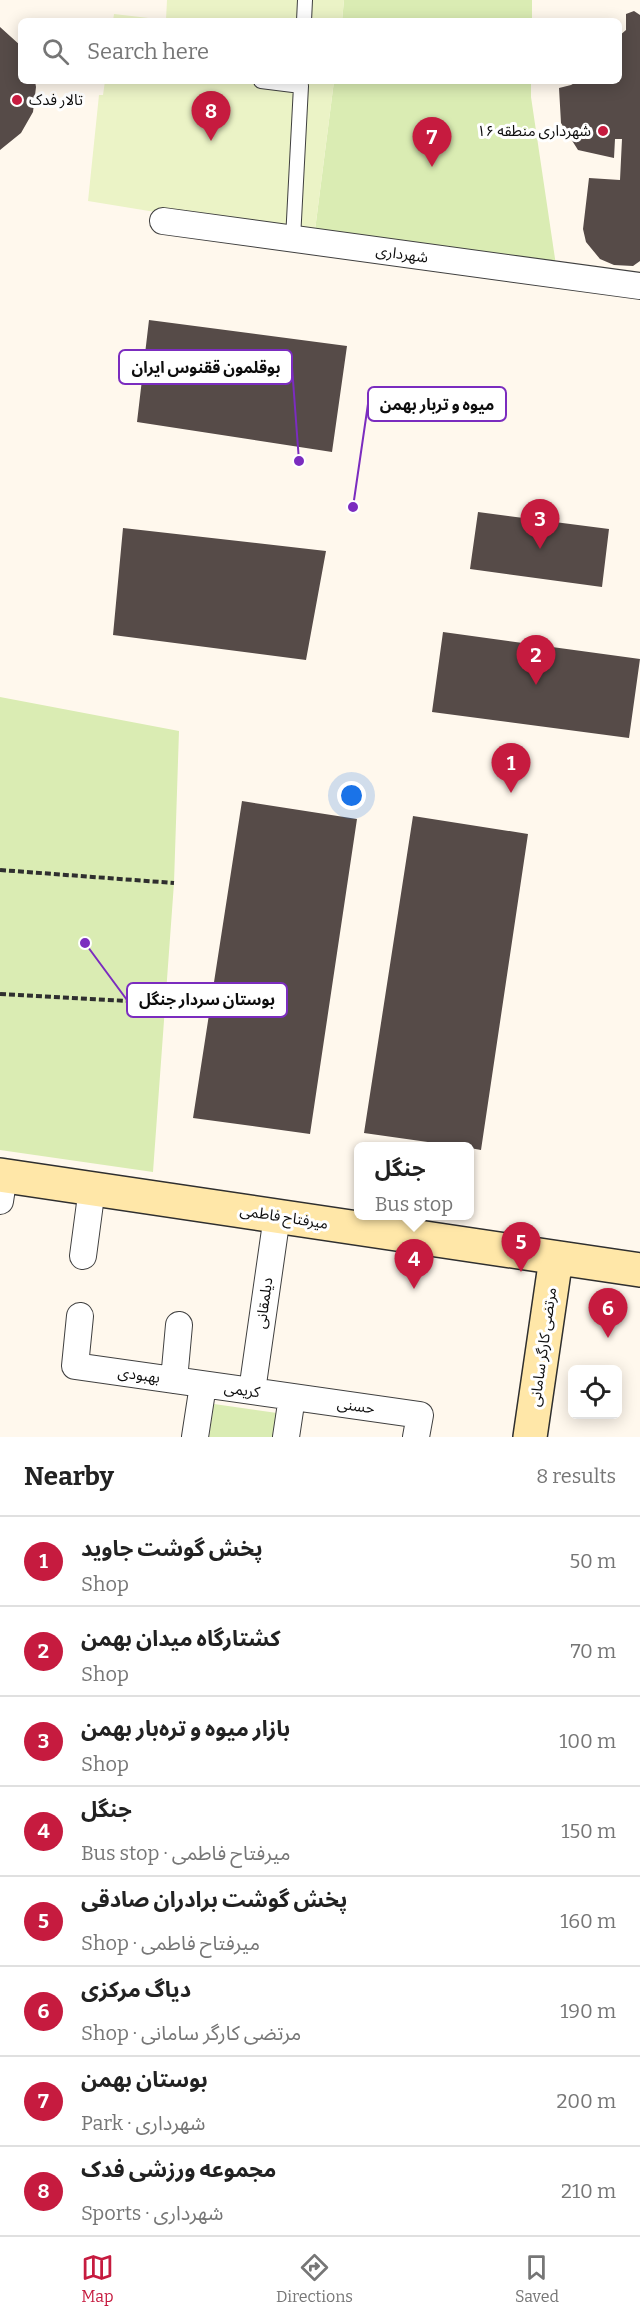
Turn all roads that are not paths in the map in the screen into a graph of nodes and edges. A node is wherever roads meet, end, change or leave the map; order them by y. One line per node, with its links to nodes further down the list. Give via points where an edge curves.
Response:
1 (305, 0): 2 (lane)
2 (304, 18)
3 (301, 84): 5 (lane)
4 (163, 221): 5 (street, شهرداری)
5 (293, 239): 6 (street, شهرداری)
6 (640, 286)
7 (1, 1183): 8 (street, میرفتاح فاطمی)
8 (92, 1188): 9 (street, میرفتاح فاطمی); 10 (street)
9 (277, 1216): 11 (street, میرفتاح فاطمی); 17 (street, دیلمقانی)
10 (83, 1256)
11 (556, 1258): 12 (street, میرفتاح فاطمی); 22 (street, مرتضی کارگر سامانی)
12 (640, 1270)
13 (80, 1316): 15 (street, بهبودی, via 75,1366)
14 (179, 1325): 15 (street)
15 (174, 1380): 16 (street, بهبودی)
16 (203, 1385): 17 (street, کریمی); 20 (street, کریمی)
17 (252, 1391): 18 (street, کریمی)
18 (292, 1397): 19 (street, حسنی); 21 (street)
19 (418, 1426)
20 (195, 1437)
21 (286, 1437)
22 (530, 1437)

